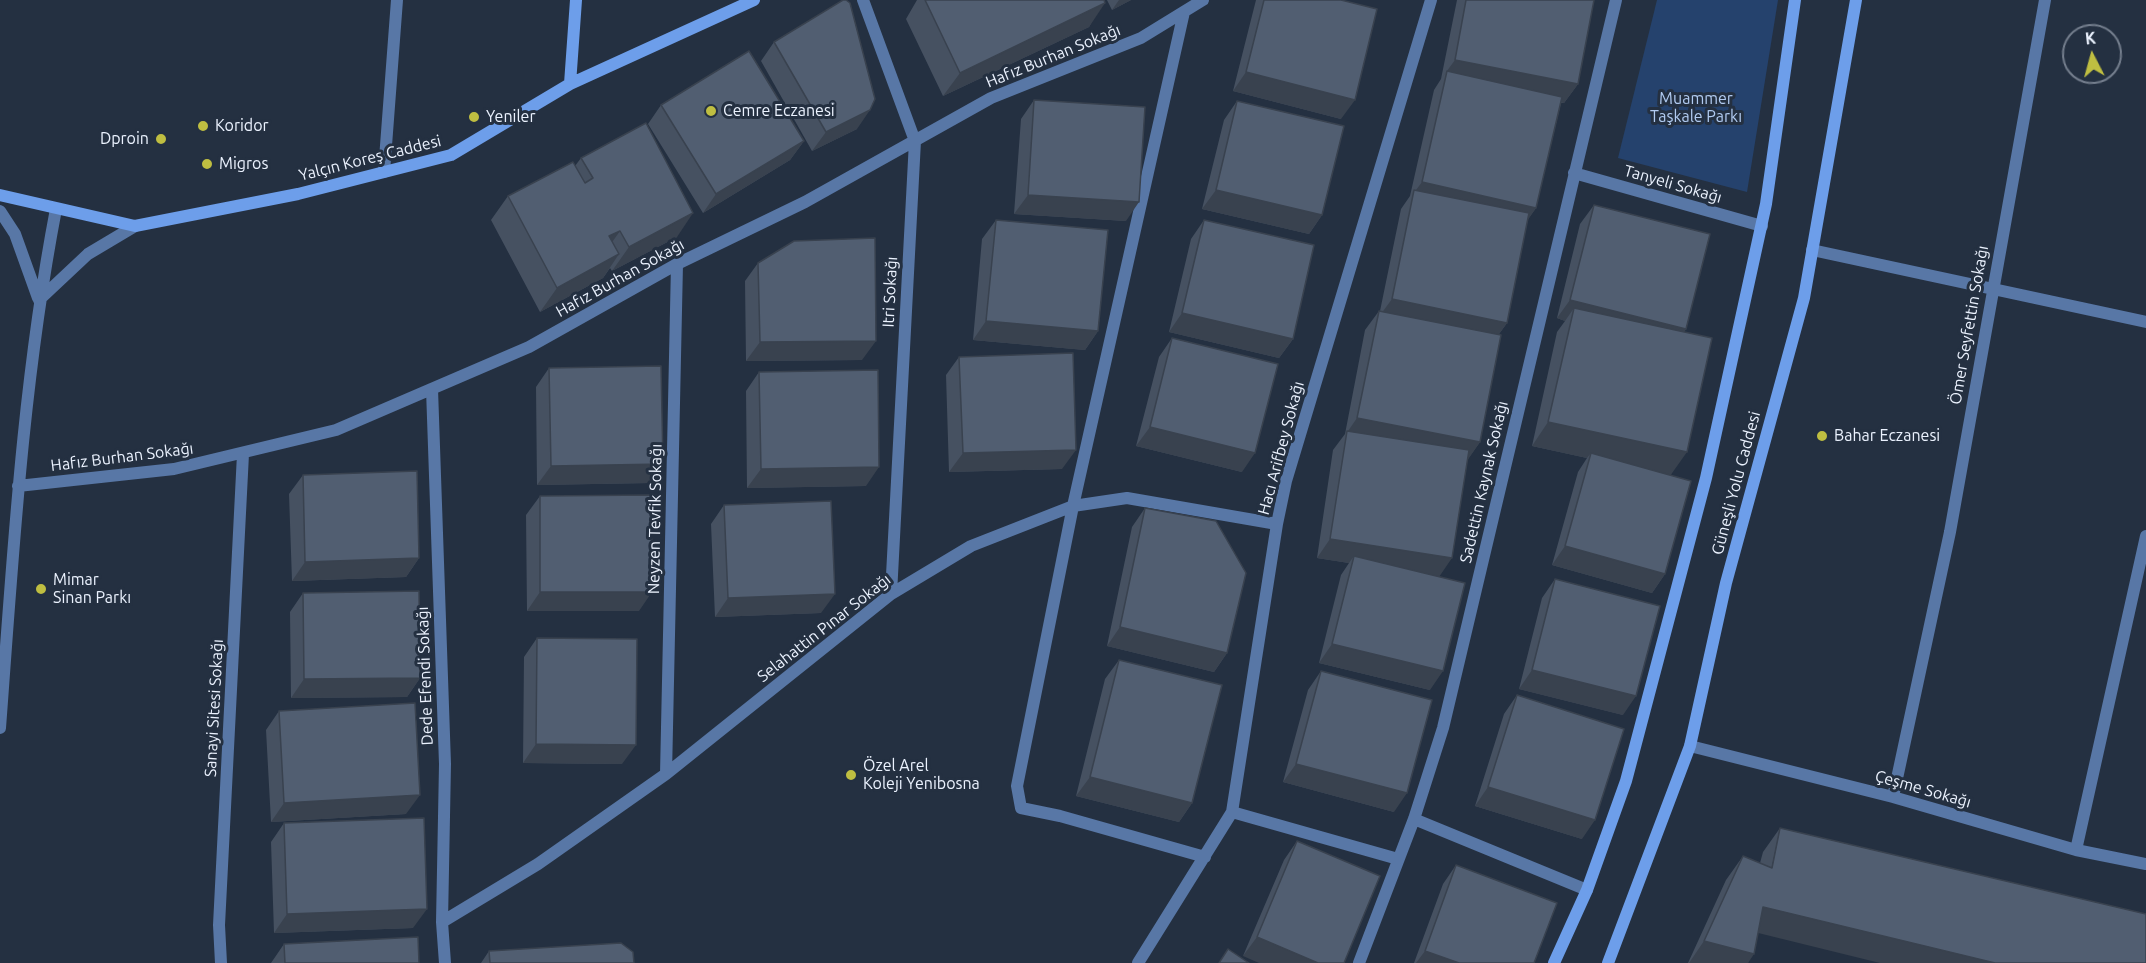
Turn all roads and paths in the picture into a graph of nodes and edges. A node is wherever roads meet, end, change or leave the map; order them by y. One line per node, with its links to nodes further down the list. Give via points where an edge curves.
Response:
1 (398, 0): 14 (street)
2 (576, 0): 12 (main road)
3 (754, 0): 12 (main road, Yalçın Koreş Caddesi)
4 (863, 0): 13 (street, Itri Sokağı)
5 (1203, 0): 11 (street, Hafız Burhan Sokağı)
6 (1431, 0): 30 (street, Hacı Arifbey Sokağı, via 1286,481)
7 (1616, 0): 15 (street, Sadettin Kaynak Sokağı)
8 (1795, 0): 20 (main road, Güneşli Yolu Caddesi)
9 (1856, 0): 21 (main road, Güneşli Yolu Caddesi)
10 (2045, 0): 23 (street, Ömer Seyfettin Sokağı)
11 (1184, 12): 13 (street, Hafız Burhan Sokağı, via 1141,38 991,98); 29 (street)
12 (570, 84): 14 (main road, Yalçın Koreş Caddesi, via 451,155)
13 (915, 141): 22 (street, Hafız Burhan Sokağı, via 805,202); 32 (street, Itri Sokağı)
14 (384, 172): 19 (main road, Yalçın Koreş Caddesi)
15 (1574, 173): 20 (street, Tanyeli Sokağı); 38 (street, Sadettin Kaynak Sokağı, via 1443,728)
16 (0, 195): 17 (main road, Yalçın Koreş Caddesi)
17 (56, 209): 19 (main road, Yalçın Koreş Caddesi); 24 (street)
18 (0, 211): 24 (street, via 15,234)
19 (135, 226): 24 (street, via 88,254)
20 (1762, 226): 43 (main road, Güneşli Yolu Caddesi, via 1703,489 1626,781)
21 (1812, 250): 23 (street); 34 (main road, Güneşli Yolu Caddesi, via 1803,298 1726,583)
22 (677, 264): 26 (street, Hafız Burhan Sokağı, via 529,347); 35 (street, Neyzen Tevfik Sokağı)
23 (1992, 289): 25 (street); 36 (street, Ömer Seyfettin Sokağı, via 1950,532)
24 (39, 300): 28 (street)
25 (2146, 322)
26 (432, 389): 27 (street, Hafız Burhan Sokağı, via 336,430); 44 (street, Dede Efendi Sokağı, via 445,764)
27 (243, 454): 28 (street, Hafız Burhan Sokağı, via 174,469); 45 (street, Sanayi Sitesi Sokağı, via 219,925)
28 (18, 486): 33 (street)
29 (1073, 506): 30 (street, Selahattin Pınar Sokağı, via 1127,498); 32 (street, Selahattin Pınar Sokağı, via 971,546); 40 (street, via 1017,786 1020,808)
30 (1277, 524): 37 (street, Hacı Arifbey Sokağı)
31 (2146, 537): 39 (street)
32 (891, 594): 35 (street, Selahattin Pınar Sokağı)
33 (0, 728)
34 (1690, 746): 36 (street, Çeşme Sokağı); 50 (main road, Güneşli Yolu Caddesi)
35 (666, 774): 44 (street, Selahattin Pınar Sokağı, via 538,864)
36 (1893, 797): 39 (street, Çeşme Sokağı)
37 (1232, 812): 40 (street, Hacı Arifbey Sokağı); 41 (street)
38 (1414, 819): 41 (street, Sadettin Kaynak Sokağı); 43 (street)
39 (2076, 850): 42 (street, Çeşme Sokağı)
40 (1205, 857): 47 (street, Hacı Arifbey Sokağı)
41 (1398, 859): 48 (street, Sadettin Kaynak Sokağı)
42 (2146, 864)
43 (1587, 890): 49 (main road, Güneşli Yolu Caddesi)
44 (442, 922): 46 (street, Dede Efendi Sokağı)
45 (221, 963)
46 (445, 963)
47 (1138, 963)
48 (1359, 963)
49 (1554, 963)
50 (1608, 963)

